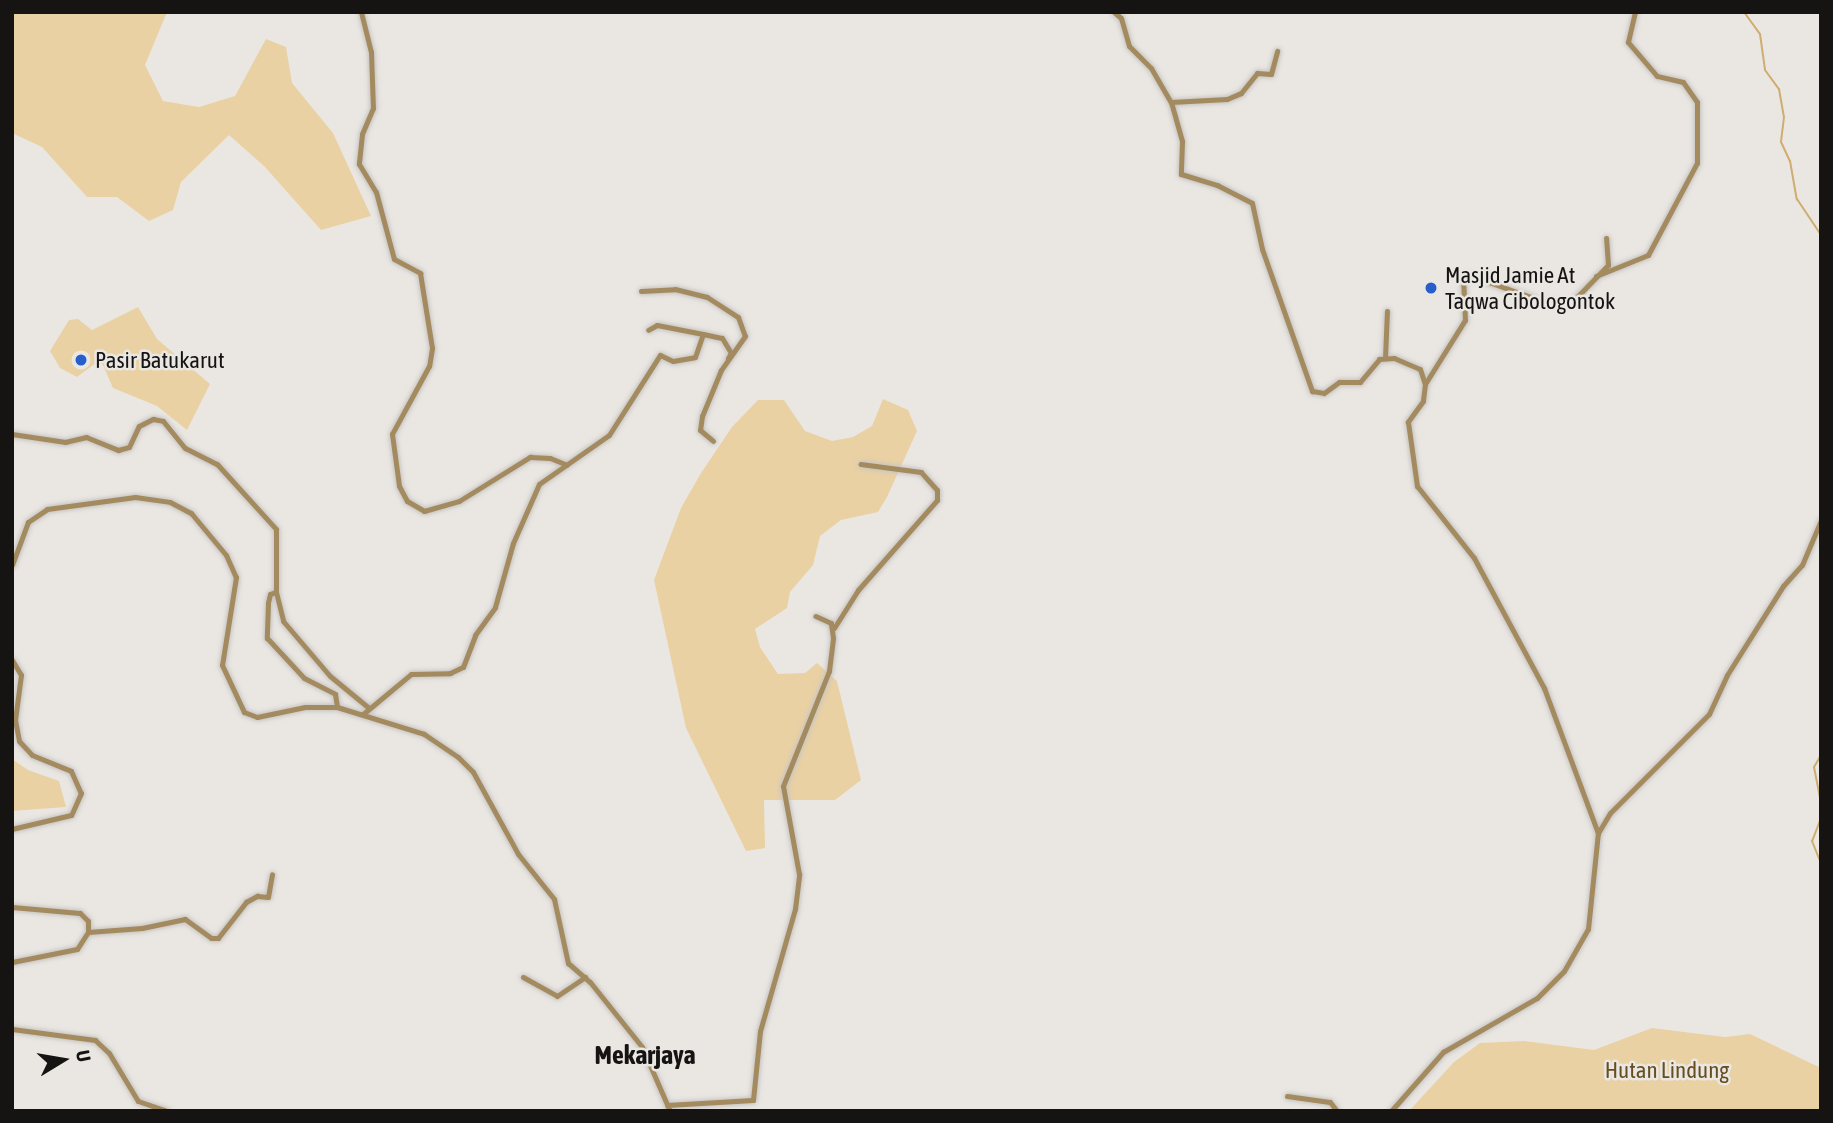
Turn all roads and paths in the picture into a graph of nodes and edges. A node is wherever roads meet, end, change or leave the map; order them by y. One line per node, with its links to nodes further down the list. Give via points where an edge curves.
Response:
1 (361, 12): 18 (street, via 371,52 373,108 362,134 359,164 376,192 394,259 420,273 432,348 429,366 392,435 399,486 407,501 424,511 460,501 530,457)
2 (1114, 12): 5 (street, via 1121,18 1129,46 1151,68)
3 (1634, 12): 7 (street, via 1628,42 1657,76 1683,82 1698,102 1697,163 1648,255)
4 (1277, 51): 5 (street, via 1271,74 1257,73 1241,93 1227,99)
5 (1171, 103): 12 (street, via 1182,141 1181,174 1252,203 1262,249 1312,391 1324,393 1339,382 1360,382 1375,360)
6 (1606, 237): 7 (street, via 1608,265)
7 (1596, 276): 14 (street, via 1571,303 1538,300 1469,275 1462,278 1465,320)
8 (641, 291): 13 (street, via 675,289 706,297 738,317 746,336 740,349)
9 (1387, 311): 12 (street)
10 (648, 330): 11 (street, via 657,325)
11 (704, 334): 13 (street, via 722,338 731,353); 18 (street, via 695,357 673,361 660,355 622,420)
12 (1385, 358): 14 (street, via 1417,366)
13 (726, 360): 16 (street, via 702,416 700,430)
14 (1425, 384): 29 (street, via 1422,404 1408,422 1417,486 1474,558 1545,688)
15 (12, 434): 21 (street, via 65,442 86,437 118,450 129,447 138,426 152,419 163,421 184,448 217,464 276,529)
16 (713, 441)
17 (861, 464): 23 (street, via 921,472 937,490 937,500 858,590)
18 (567, 465): 26 (street, via 534,492 495,607 475,635 463,667 450,673 411,674)
19 (1821, 520): 29 (street, via 1802,565 1779,592 1706,717 1611,813)
20 (12, 565): 25 (street, via 28,522 47,509 135,497 170,502 206,527 236,577 222,665 244,712 257,717 305,707)
21 (276, 592): 25 (street, via 270,594 268,603 267,638 304,678 335,694); 26 (street, via 283,621 330,676)
22 (815, 616): 23 (street)
23 (834, 628): 38 (street, via 829,671 783,786 799,874 795,909 760,1031 753,1100)
24 (12, 660): 28 (street, via 21,675 15,720 19,741 32,755 71,771 81,793 71,815 64,819)
25 (337, 707): 27 (street)
26 (369, 708): 27 (street)
27 (363, 714): 34 (street, via 431,737 472,772 503,831 554,899 567,961)
28 (12, 829)
29 (1598, 833): 41 (street, via 1588,929 1564,971 1537,998 1443,1052)
30 (272, 874): 32 (street, via 268,897 257,895 246,902 218,938 185,919)
31 (12, 906): 32 (street, via 80,913 87,917)
32 (88, 932): 33 (street, via 77,949)
33 (12, 962)
34 (585, 977): 35 (street, via 556,996); 38 (street, via 642,1047)
35 (523, 978)
36 (12, 1028): 39 (street, via 95,1040 109,1052 138,1101)
37 (1287, 1096): 40 (street, via 1330,1102)
38 (668, 1108)
39 (167, 1111)
40 (1337, 1111)
41 (1391, 1111)

